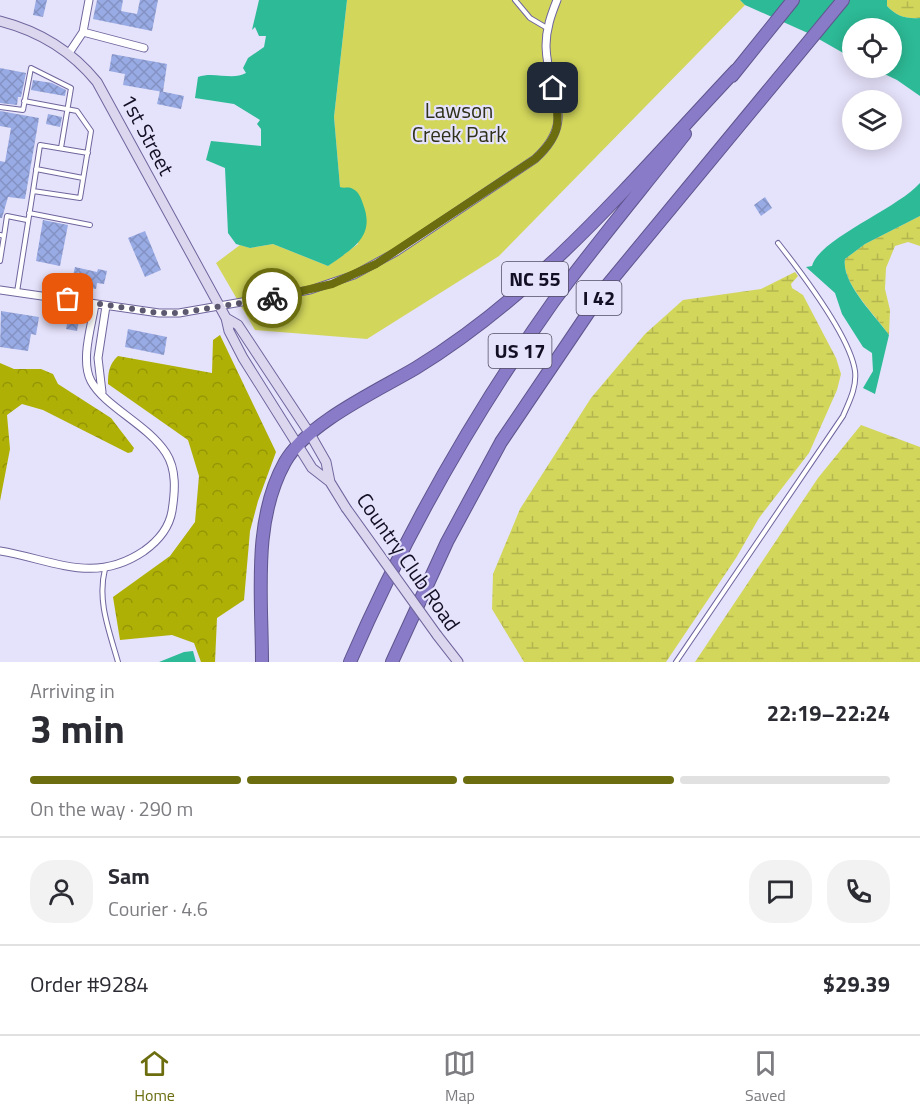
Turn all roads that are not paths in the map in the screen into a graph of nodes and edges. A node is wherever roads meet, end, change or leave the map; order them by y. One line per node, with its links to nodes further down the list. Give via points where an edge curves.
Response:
1 (89, 0): 8 (street)
2 (515, 0): 7 (lane, via 530,18)
3 (557, 0): 7 (street)
4 (793, 0): 11 (highway, US 17)
5 (843, 0): 41 (highway, I 42, via 605,288 501,442 447,542)
6 (0, 21): 10 (main road, 1st Street, via 31,32)
7 (548, 28): 30 (street, via 548,68 559,127 551,144 535,159 396,252 354,275 310,290)
8 (83, 32): 9 (street); 10 (street)
9 (144, 48)
10 (69, 53): 30 (main road, 1st Street, via 104,93)
11 (736, 70): 33 (highway, NC 55, via 575,241 512,300 467,335); 40 (highway, US 17, via 598,242 493,392 401,552)
12 (24, 101): 13 (lane, via 23,110); 14 (lane); 14 (lane, via 31,68 71,88)
13 (0, 106)
14 (68, 109): 15 (lane); 16 (lane, via 77,111 92,131)
15 (61, 148): 16 (lane); 17 (lane, via 40,145)
16 (88, 153): 18 (lane)
17 (36, 169): 18 (lane); 19 (lane)
18 (83, 178): 19 (lane, via 80,198)
19 (33, 191): 20 (lane)
20 (28, 213): 21 (lane); 22 (lane)
21 (27, 220): 23 (lane, via 7,216); 27 (lane)
22 (90, 225)
23 (2, 236): 25 (lane)
24 (778, 243): 43 (lane, via 798,268 849,352 855,371 853,394 843,416)
25 (0, 261)
26 (0, 290): 27 (street)
27 (17, 292): 28 (street)
28 (95, 304): 29 (street); 32 (street, via 87,366 91,380)
29 (106, 306): 30 (street, via 159,313); 32 (street, via 98,358)
30 (220, 308): 31 (main road, Country Club Road)
31 (226, 318): 33 (main road, Country Club Road, via 238,325); 34 (main road, Country Club Road, via 243,358)
32 (103, 394): 37 (street, via 156,438 174,474 170,521 157,542 137,556)
33 (310, 434): 34 (highway, NC 55); 35 (main road, Country Club Road, via 326,462)
34 (297, 444): 35 (main road, Country Club Road, via 312,468); 39 (highway, via 274,485 266,513 262,545)
35 (330, 482): 42 (main road, Country Club Road, bridge)
36 (0, 551): 37 (street, via 82,569)
37 (105, 569): 38 (lane, via 101,600)
38 (118, 662)
39 (262, 662)
40 (350, 662)
41 (394, 662)
42 (458, 662)
43 (675, 662)

